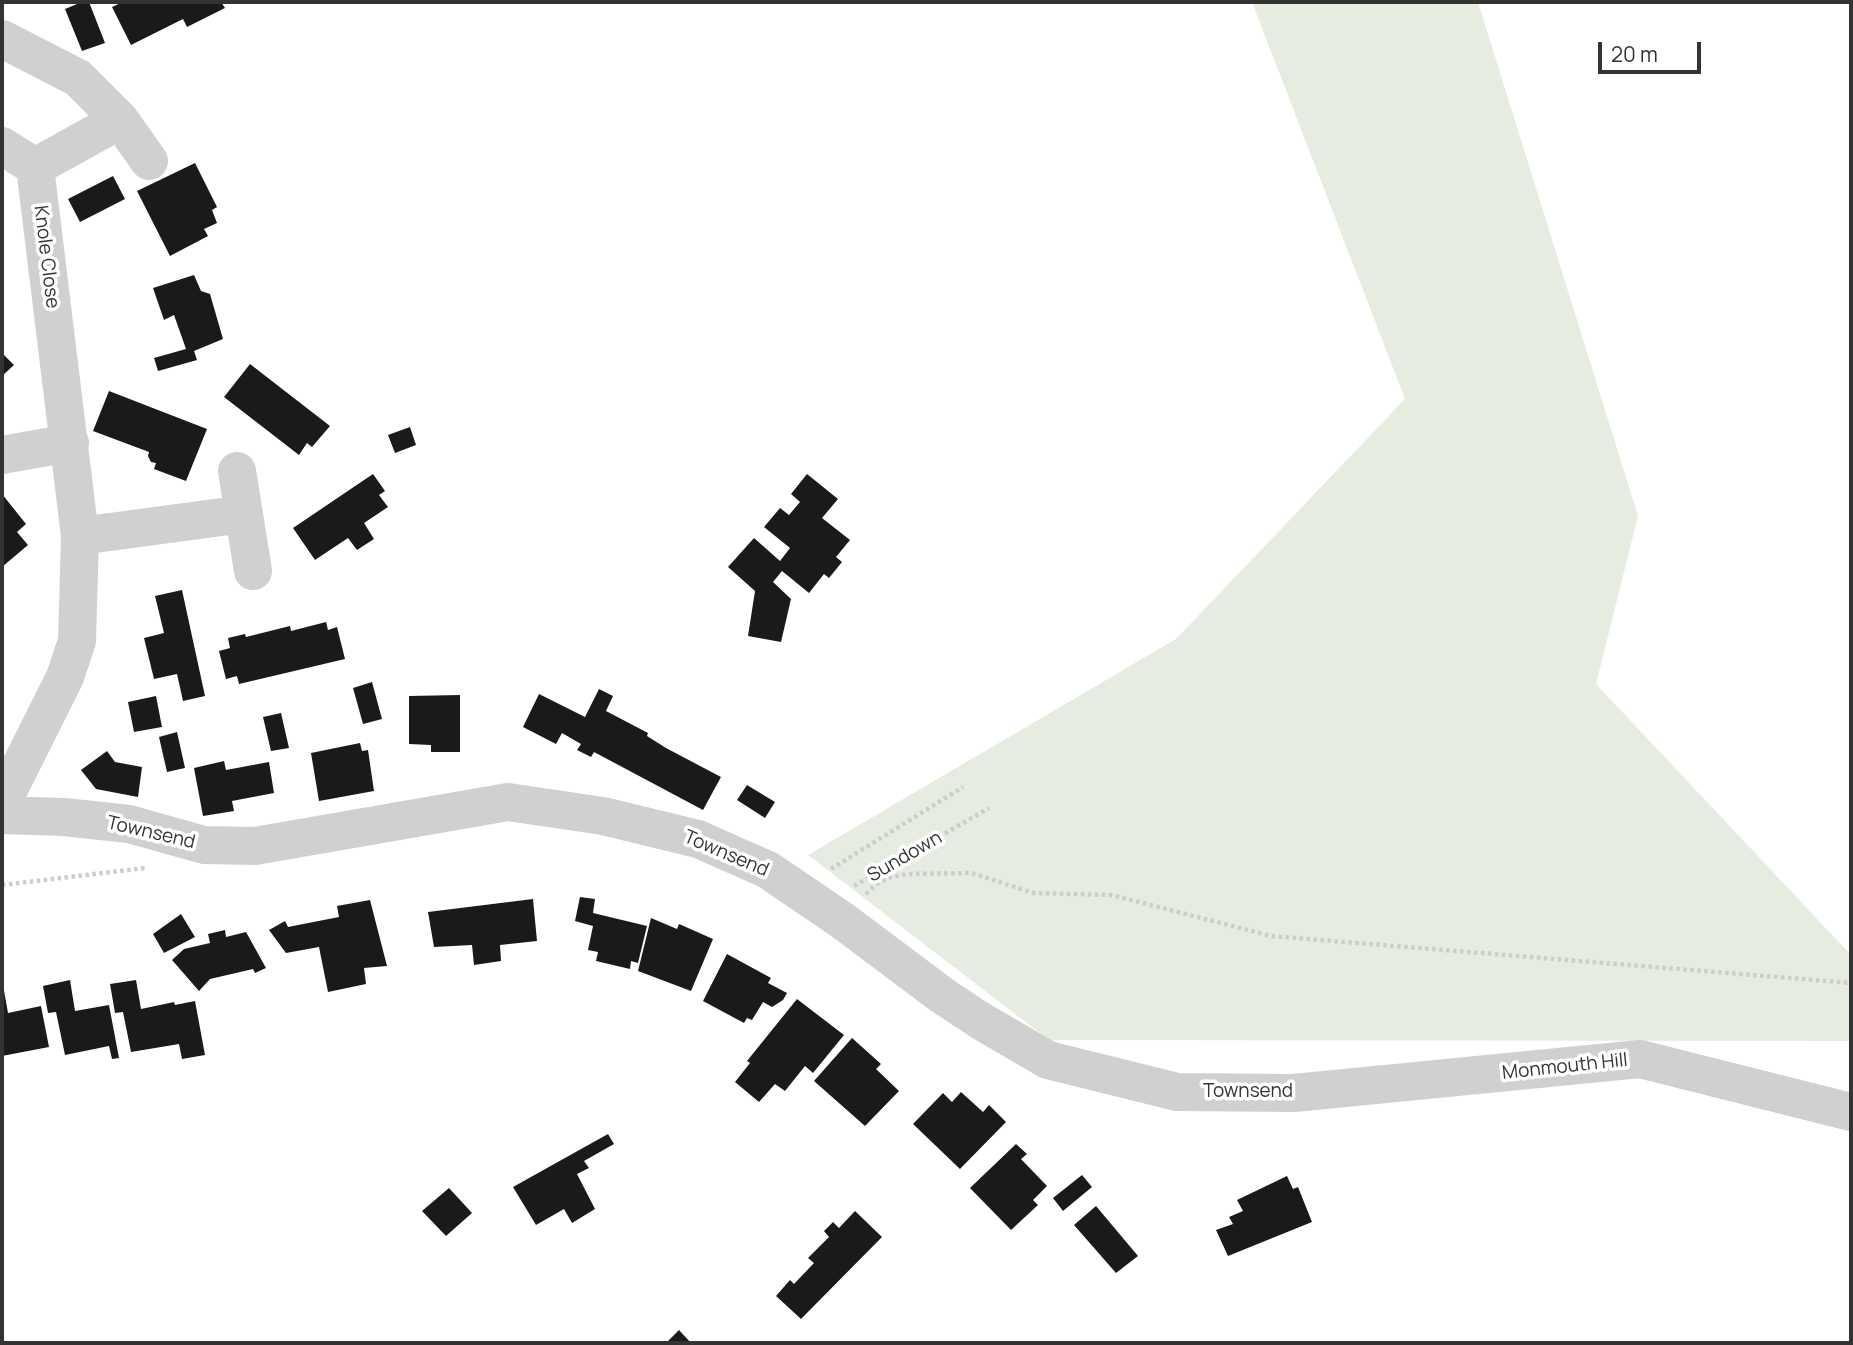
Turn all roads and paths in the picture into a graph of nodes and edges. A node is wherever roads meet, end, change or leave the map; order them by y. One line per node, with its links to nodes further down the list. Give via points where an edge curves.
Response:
1 (2, 39): 2 (street, via 78,78)
2 (120, 120): 4 (street); 5 (street)
3 (2, 146): 5 (street)
4 (149, 161)
5 (35, 167): 6 (street, Knole Close)
6 (70, 443): 7 (street); 10 (street, Knole Close)
7 (2, 455)
8 (237, 471): 9 (street)
9 (244, 513): 10 (street); 11 (street)
10 (80, 536): 13 (street, Knole Close, via 76,641 65,677)
11 (253, 571)
12 (963, 787): 20 (path)
13 (2, 803)
14 (989, 808): 17 (path, Sundown)
15 (2, 816): 20 (street, Townsend, via 129,824 204,845 255,846 508,802 603,816 698,839 768,870)
16 (154, 867): 18 (path)
17 (868, 878): 19 (path); 20 (path, Sundown)
18 (2, 885)
19 (875, 885): 20 (path); 21 (path, via 906,874 972,873 1033,893 1112,895 1271,936)
20 (820, 905): 22 (street, Townsend, via 943,996 1048,1060 1177,1092 1294,1093)
21 (1851, 984)
22 (1357, 1087): 23 (street, Monmouth Hill, via 1640,1059)
23 (1851, 1112)

